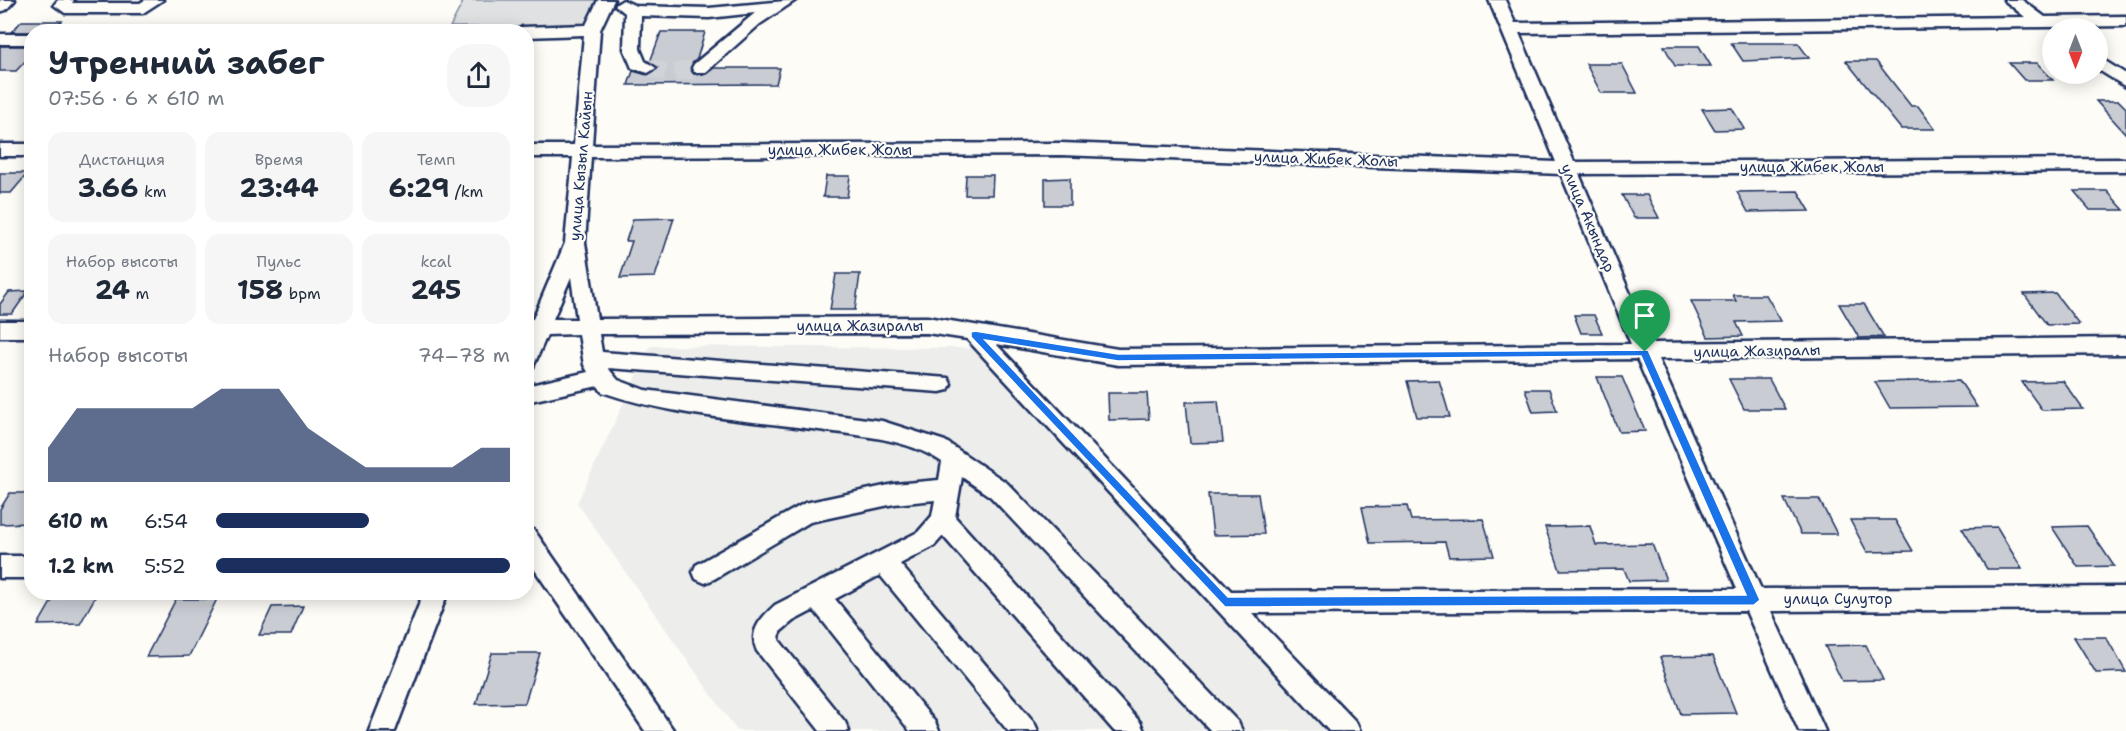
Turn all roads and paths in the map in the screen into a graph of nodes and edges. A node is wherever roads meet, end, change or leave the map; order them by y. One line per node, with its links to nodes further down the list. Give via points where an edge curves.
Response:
1 (7, 0): 8 (street)
2 (66, 0): 3 (street, via 62,5 65,9 143,8)
3 (155, 0)
4 (1497, 0): 14 (street, улица Акындар)
5 (2012, 0): 11 (street)
6 (606, 1): 9 (street); 15 (street, улица Кызыл Кайын)
7 (781, 4): 9 (street, via 709,13); 20 (street)
8 (0, 7)
9 (633, 11): 19 (street, via 632,49 639,64)
10 (2126, 21): 12 (street)
11 (2042, 22)
12 (2108, 22)
13 (2042, 25): 14 (street)
14 (1508, 28): 28 (street, улица Акындар)
15 (592, 30): 16 (street); 26 (street, улица Кызыл Кайын)
16 (534, 32)
17 (0, 39): 18 (street)
18 (24, 39)
19 (648, 68)
20 (700, 68)
21 (2108, 69): 22 (street)
22 (2126, 82)
23 (0, 150): 24 (street)
24 (24, 150)
25 (534, 151): 26 (street, улица Жибек Жолы)
26 (585, 151): 28 (street, улица Жибек Жолы, via 1061,149); 29 (street, улица Кызыл Кайын)
27 (2126, 165): 28 (street, улица Жибек Жолы)
28 (1567, 168): 37 (street, улица Акындар)
29 (575, 243): 30 (street, улица Кызыл Кайын); 32 (street)
30 (534, 325)
31 (534, 327): 32 (street, улица Жазиралы)
32 (589, 327): 35 (street, улица Жазиралы, via 927,325); 38 (street)
33 (0, 329): 34 (street)
34 (24, 329)
35 (975, 335): 37 (street, улица Жазиралы, via 1118,357); 53 (street)
36 (2126, 346): 37 (street, улица Жазиралы)
37 (1645, 352): 52 (street, улица Акындар)
38 (598, 368): 39 (street); 40 (street); 41 (street, via 610,386 644,398 882,430 937,447)
39 (940, 384)
40 (534, 391)
41 (954, 459): 42 (street); 60 (street, via 999,490)
42 (948, 489): 43 (street); 48 (street, via 894,494 805,513)
43 (943, 520): 45 (street, via 926,539); 59 (street)
44 (534, 548): 55 (street)
45 (883, 561): 49 (street); 58 (street)
46 (0, 567): 47 (street)
47 (24, 567)
48 (705, 572)
49 (818, 596): 56 (street, via 784,613 768,627 766,643); 57 (street)
50 (2126, 598): 52 (street, улица Сулутор)
51 (433, 600): 54 (street)
52 (1754, 600): 53 (street, улица Сулутор); 62 (street, улица Акындар)
53 (1225, 602): 61 (street)
54 (382, 731)
55 (661, 731)
56 (836, 731)
57 (926, 731)
58 (1025, 731)
59 (1131, 731)
60 (1228, 731)
61 (1347, 731)
62 (1812, 731)

